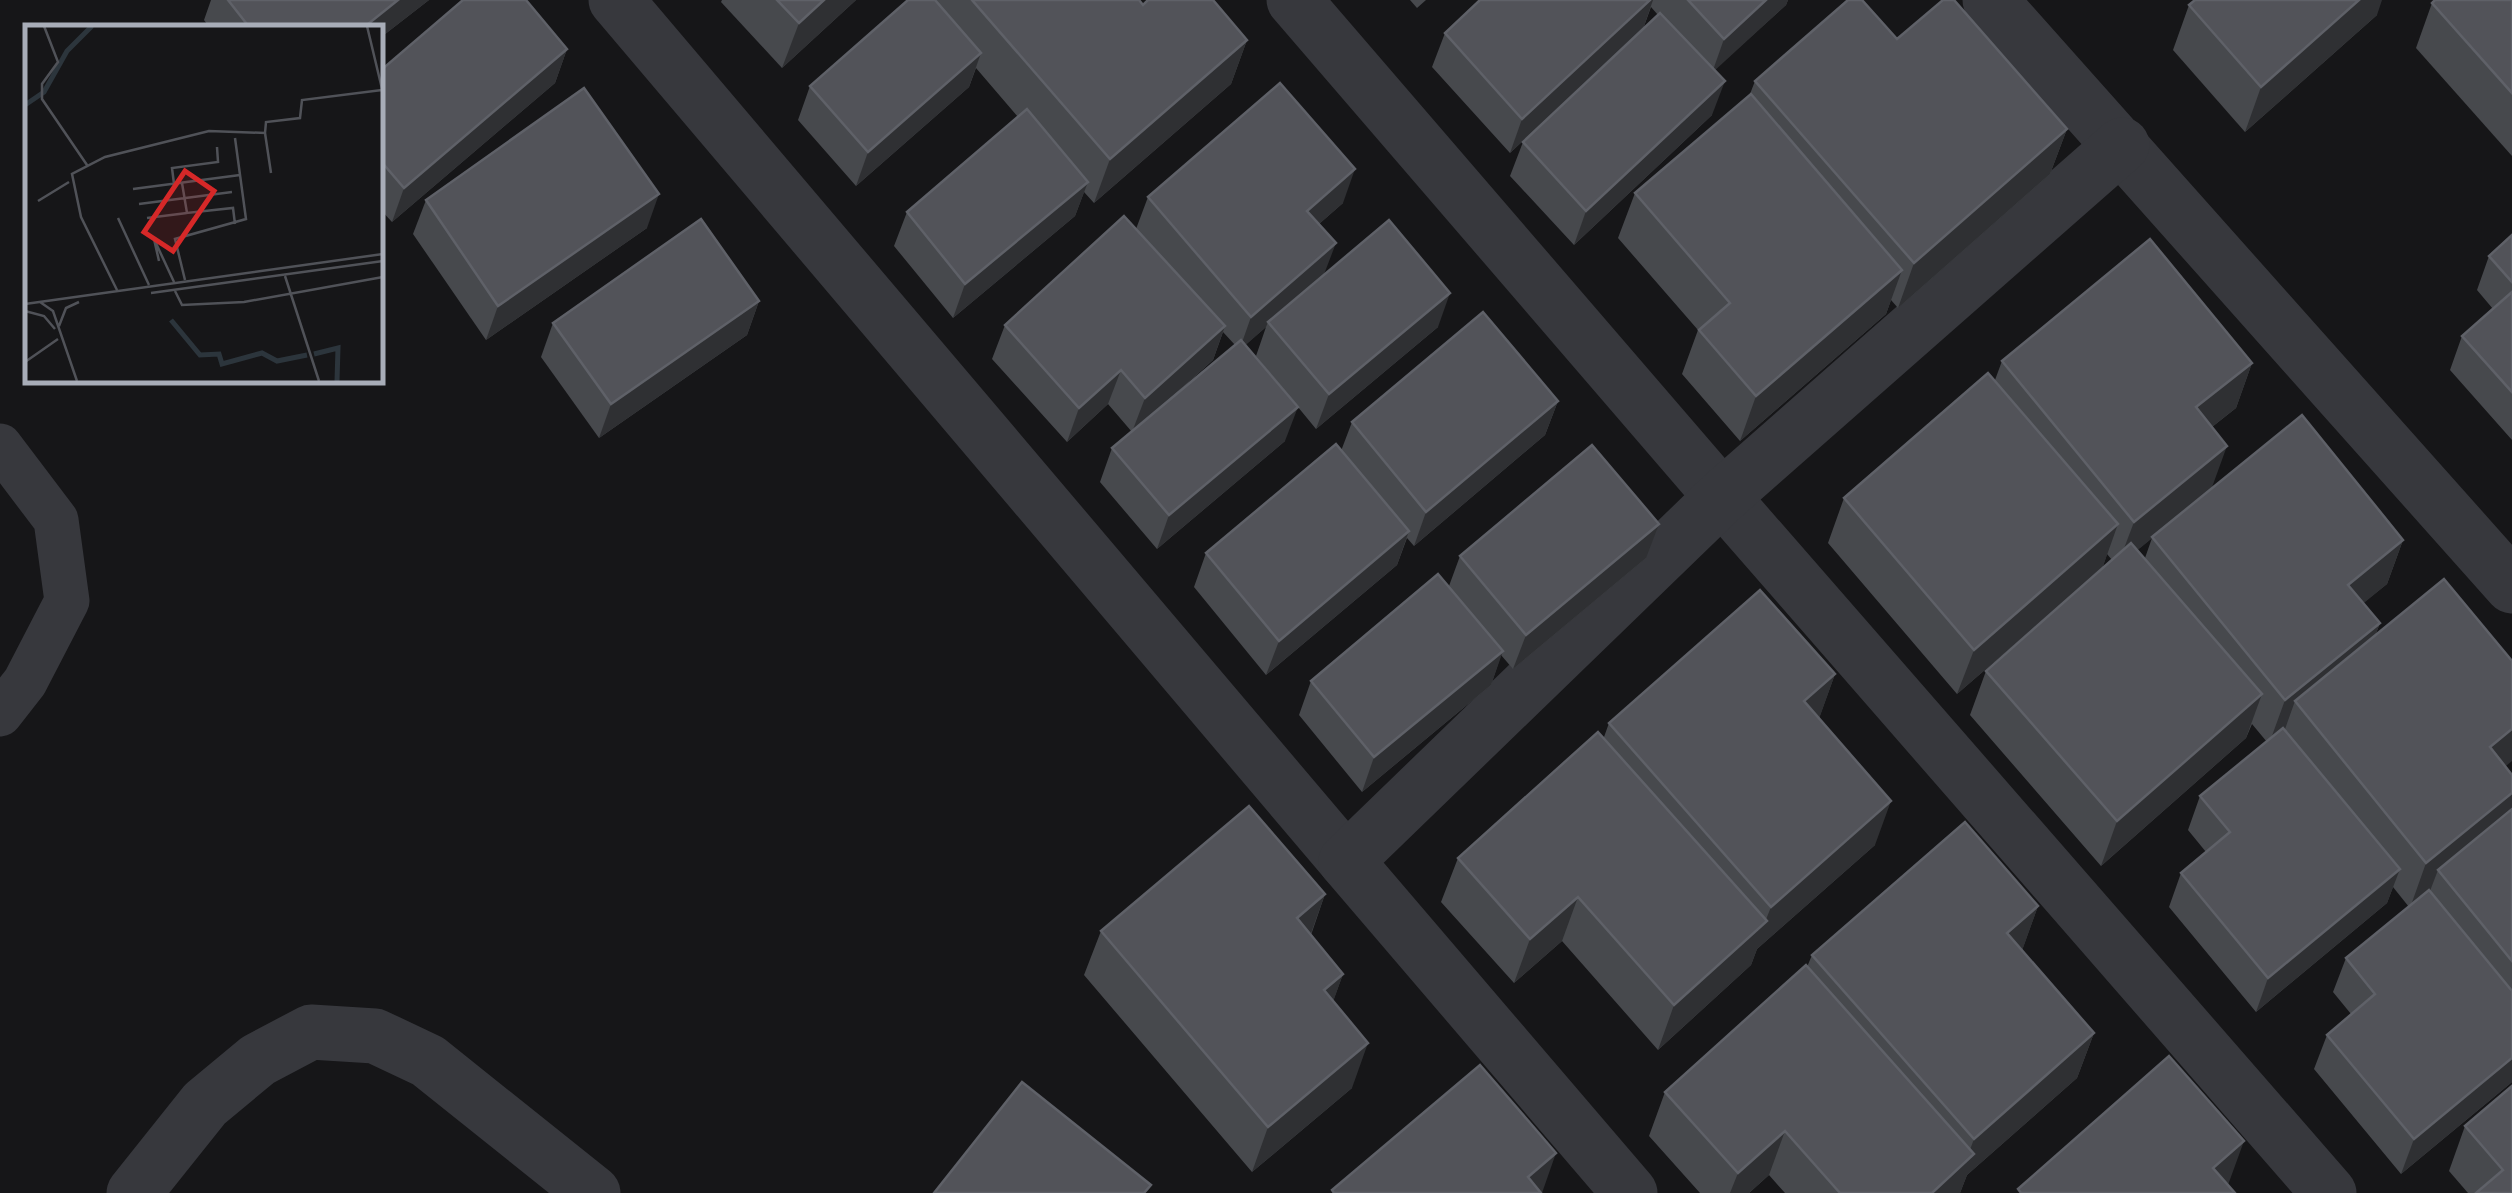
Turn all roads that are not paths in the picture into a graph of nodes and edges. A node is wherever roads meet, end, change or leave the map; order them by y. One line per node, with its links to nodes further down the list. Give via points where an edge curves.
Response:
1 (616, 0): 9 (street)
2 (1294, 0): 6 (street)
3 (1990, 0): 4 (street)
4 (2122, 145): 6 (street); 7 (street)
5 (0, 446): 8 (lane, via 56,520 67,601 26,682)
6 (1722, 497): 9 (street); 13 (street)
7 (2512, 586)
8 (0, 714)
9 (1346, 861): 12 (street)
10 (134, 1193): 11 (street, via 205,1104 258,1060 311,1032 374,1036 428,1061)
11 (593, 1193)
12 (1630, 1193)
13 (2329, 1193)

